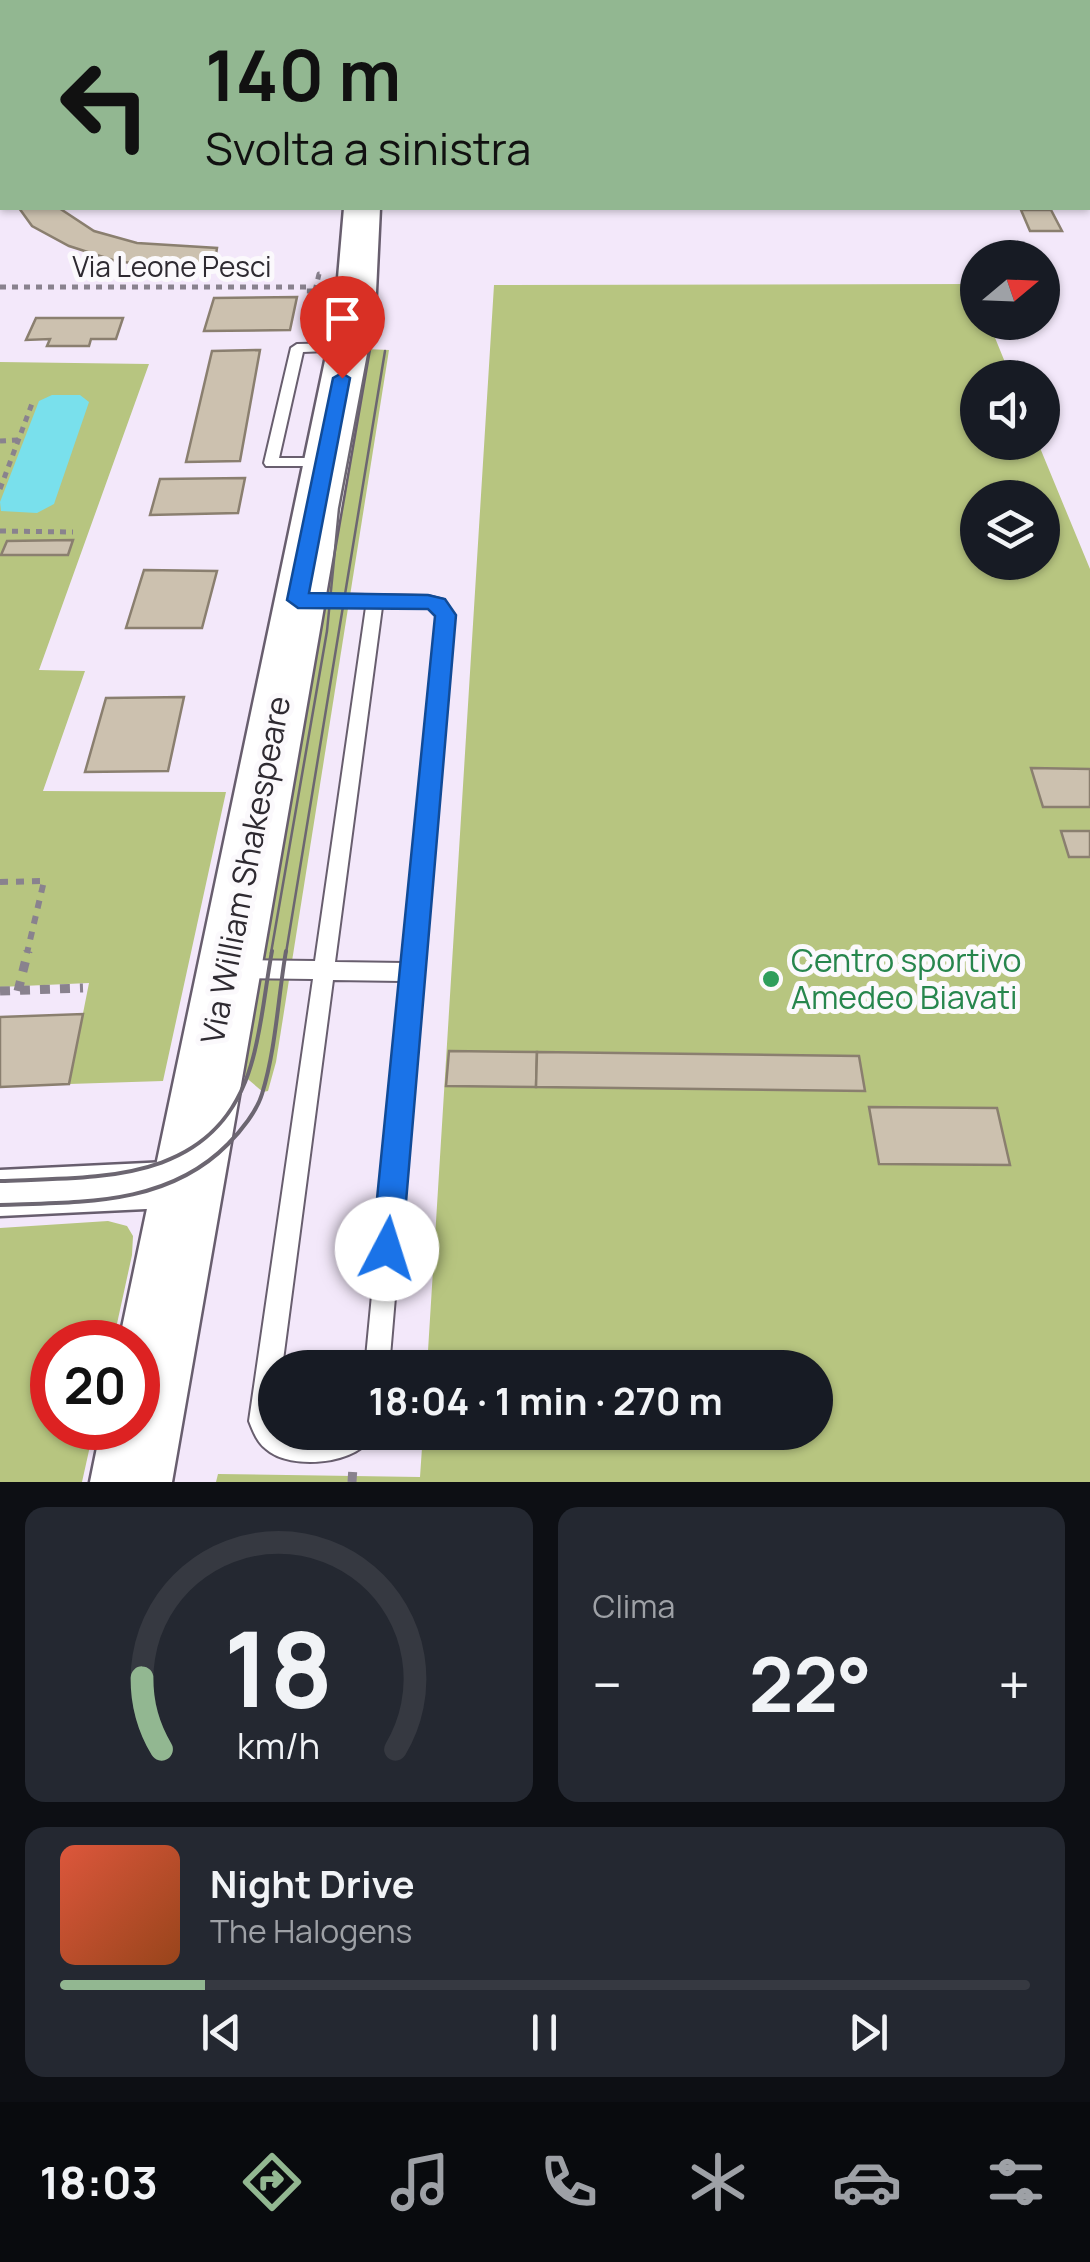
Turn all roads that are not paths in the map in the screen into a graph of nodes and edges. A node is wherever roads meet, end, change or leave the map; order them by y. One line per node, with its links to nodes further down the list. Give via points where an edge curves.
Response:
1 (345, 210): 3 (main road, Via William Shakespeare)
2 (362, 210): 3 (main road, Via William Shakespeare)
3 (361, 257): 4 (main road, Via William Shakespeare)
4 (298, 600): 5 (lane); 6 (main road, Via William Shakespeare)
5 (375, 602): 7 (lane); 8 (lane, via 438,604 446,615)
6 (226, 970): 7 (lane); 9 (main road, Via William Shakespeare)
7 (322, 970): 8 (lane); 11 (lane)
8 (412, 972): 12 (lane)
9 (188, 1184): 10 (street); 13 (main road, Via William Shakespeare)
10 (0, 1193)
11 (271, 1350)
12 (379, 1350)
13 (131, 1482)

